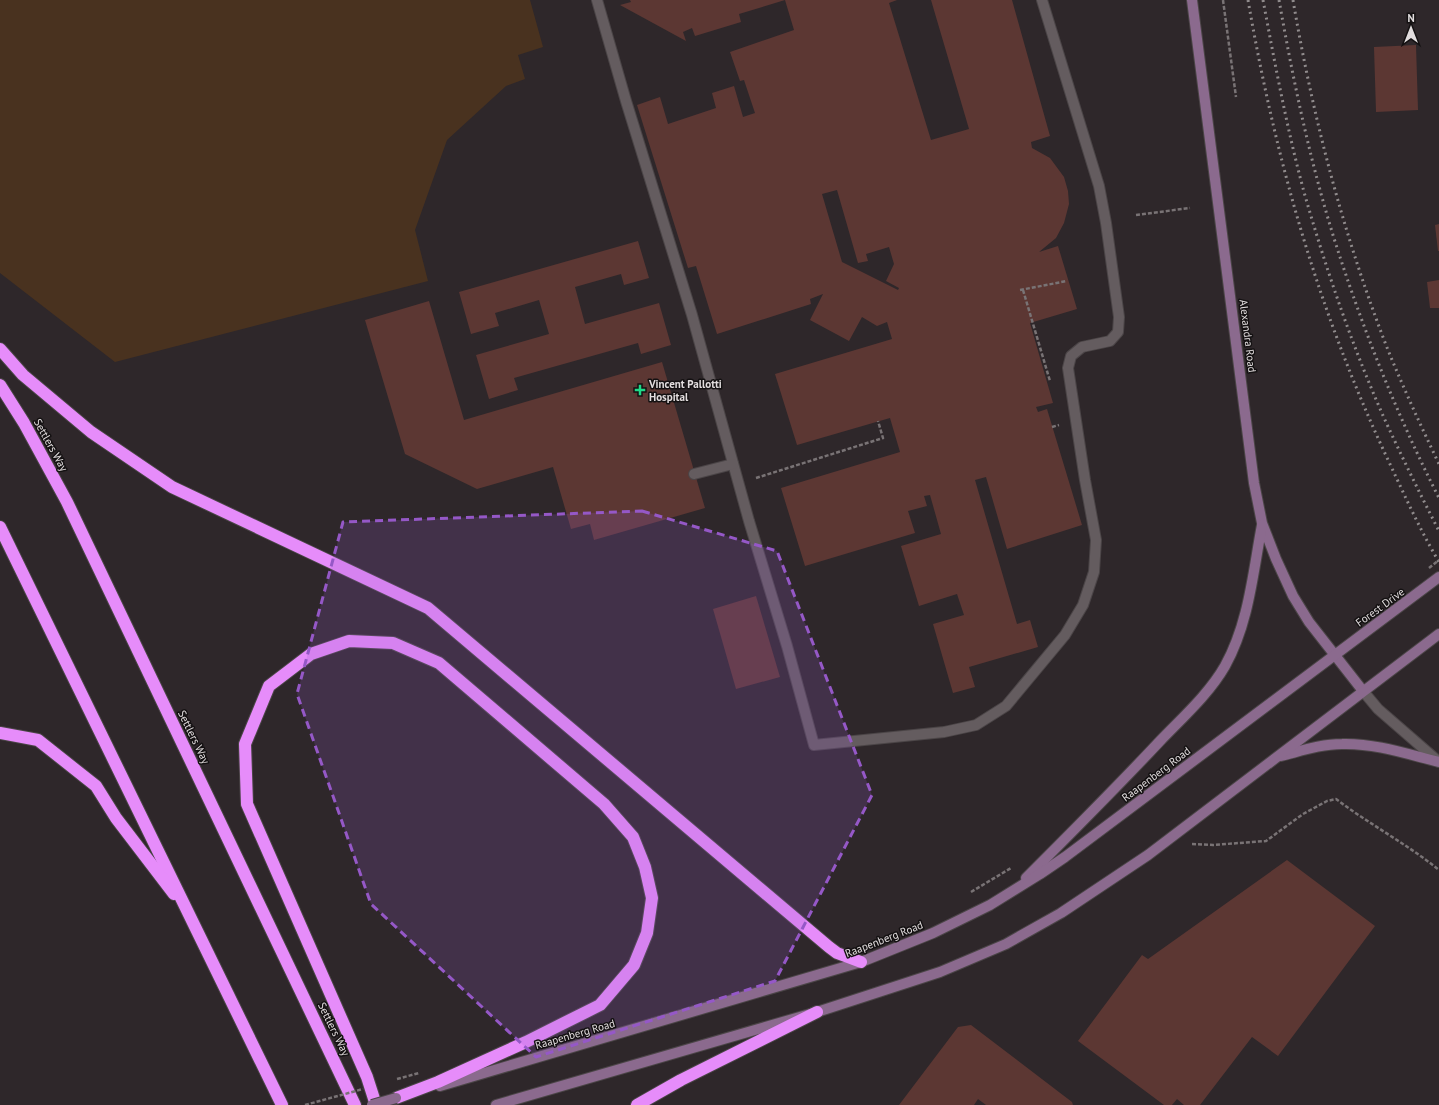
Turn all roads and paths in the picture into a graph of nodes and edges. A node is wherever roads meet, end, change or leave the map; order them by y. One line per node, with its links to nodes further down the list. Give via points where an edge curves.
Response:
1 (597, 0): 15 (lane, via 692,315)
2 (1042, 0): 17 (lane, via 1099,186 1119,318 1118,332 1110,341 1082,347 1071,356 1068,368 1096,540 1094,572 1083,605 1065,635 1006,706 976,725 944,732 814,745)
3 (1192, 0): 18 (main road, Alexandra Road, via 1254,483)
4 (1223, 0): 5 (path)
5 (1236, 97)
6 (1190, 208): 7 (path)
7 (1136, 215)
8 (1067, 280): 10 (path, via 1021,290)
9 (0, 349): 35 (highway, via 23,375 91,432 172,487 428,608 824,943 837,953)
10 (1051, 383)
11 (0, 385): 40 (highway, Settlers Way, via 68,502)
12 (1057, 419): 14 (path, via 1059,426)
13 (878, 421): 17 (path, via 884,438)
14 (1052, 427)
15 (733, 464): 16 (lane); 17 (lane)
16 (694, 474)
17 (738, 483)
18 (1262, 523): 24 (main road, Alexandra Road, via 1281,571 1300,608); 32 (main road, via 1243,621 1225,666 1203,696)
19 (0, 527): 34 (highway)
20 (1439, 560): 21 (path, bridge)
21 (1423, 572)
22 (1439, 577): 24 (main road, Forest Drive)
23 (1439, 634): 25 (main road)
24 (1335, 655): 25 (main road, Alexandra Road); 32 (main road, Raapenberg Road, via 1071,852)
25 (1363, 691): 27 (main road); 28 (lane, via 1378,709)
26 (0, 733): 34 (highway, via 38,740 96,786 116,818)
27 (1276, 758): 28 (main road, via 1313,748 1342,744 1374,746); 36 (main road, via 1148,855 1061,913 1006,944 940,972)
28 (1439, 762)
29 (1188, 843): 31 (path, via 1213,845 1266,841 1303,814 1327,801 1336,800)
30 (1012, 868): 33 (path)
31 (1439, 870)
32 (1013, 891): 35 (main road, Raapenberg Road, via 933,933)
33 (967, 895)
34 (190, 914): 39 (highway)
35 (861, 962): 37 (main road, Raapenberg Road)
36 (817, 1012): 43 (main road); 44 (highway, via 681,1080)
37 (430, 1087): 38 (highway); 42 (highway, via 600,1005 634,965 647,933 652,898 646,867 633,837 604,804 439,663 393,643 349,641 311,654 269,686 244,744 247,804 367,1077)
38 (396, 1098): 41 (main road, bridge)
39 (282, 1105)
40 (355, 1105)
41 (372, 1105)
42 (376, 1105)
43 (496, 1105)
44 (637, 1105)

